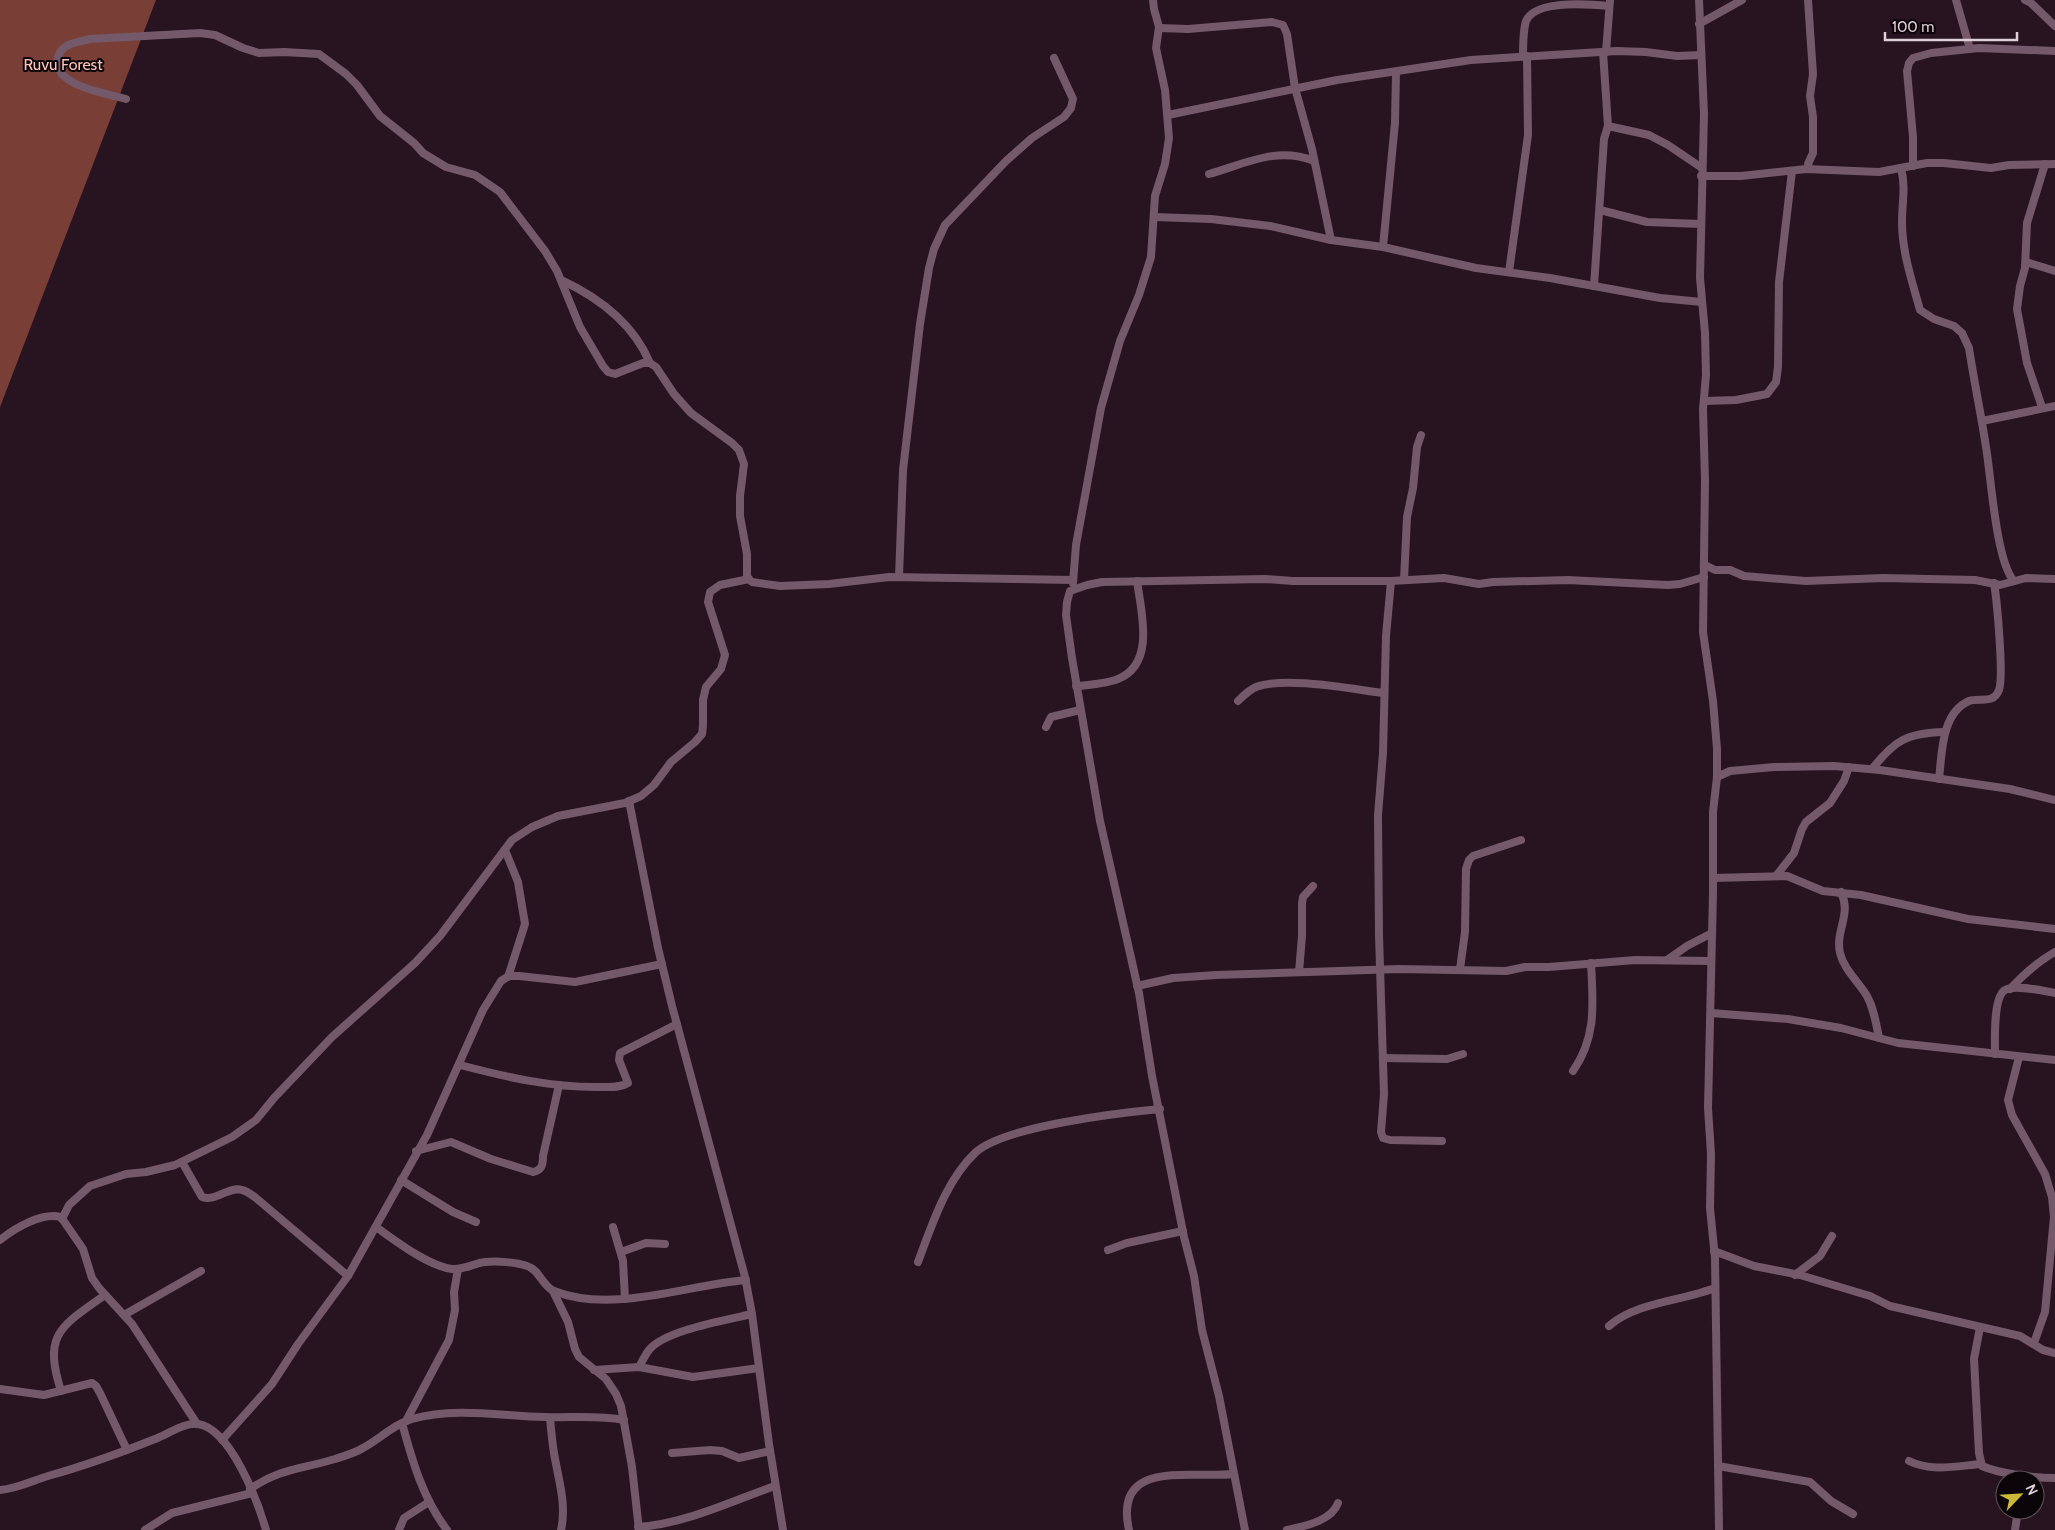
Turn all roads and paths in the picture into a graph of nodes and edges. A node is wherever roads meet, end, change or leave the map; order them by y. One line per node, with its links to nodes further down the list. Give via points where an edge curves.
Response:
1 (1153, 0): 10 (street)
2 (1699, 0): 8 (street)
3 (1742, 0): 8 (street)
4 (1808, 0): 27 (street, via 1813,74)
5 (1956, 0): 11 (street)
6 (2024, 0): 9 (street, via 2032,3)
7 (1610, 3): 13 (street); 15 (street, via 1548,4 1538,8 1526,21)
8 (1699, 24): 14 (street)
9 (2055, 26)
10 (1159, 28): 18 (street, via 1278,22 1287,34); 20 (street, via 1156,48)
11 (1970, 49): 12 (street); 25 (street, via 1925,54 1908,63)
12 (2055, 51)
13 (1605, 52): 14 (street); 15 (street); 21 (street)
14 (1701, 55): 29 (street, via 1704,114)
15 (1525, 56): 17 (street, via 1471,60); 38 (street, via 1528,135)
16 (1054, 58): 50 (street, via 1073,99 1071,108 1064,117 1032,138 1006,161 945,226 928,268 903,470)
17 (1396, 72): 18 (street); 35 (street, via 1395,123)
18 (1295, 88): 20 (street); 22 (street)
19 (126, 99): 39 (street, via 72,84 60,73 57,62 60,52 75,42 90,39 200,33 215,35 260,53 319,54 346,74 380,116 423,153 446,167 475,175 500,192 545,251)
20 (1168, 116): 32 (street, via 1169,138 1155,196)
21 (1608, 126): 29 (street, via 1649,135 1668,144); 31 (street, via 1604,139)
22 (1314, 161): 30 (street, via 1303,156 1279,154); 34 (street)
23 (2045, 164): 24 (street); 25 (street, via 1991,168 1944,163); 36 (street, via 2027,222)
24 (2055, 164)
25 (1913, 166): 26 (street)
26 (1901, 168): 27 (street, via 1879,172); 46 (street, via 1905,183 1904,245 1920,310 1962,333 1969,348)
27 (1809, 169): 28 (street)
28 (1792, 171): 29 (street, via 1741,176); 43 (street, via 1779,282 1776,382 1766,394)
29 (1701, 172): 33 (street)
30 (1209, 174)
31 (1600, 210): 33 (street, via 1647,222); 40 (street)
32 (1154, 217): 34 (street, via 1233,221); 53 (street, via 1151,257 1117,350 1101,408 1076,545)
33 (1701, 224): 41 (street)
34 (1331, 240): 35 (street)
35 (1383, 247): 38 (street)
36 (2026, 262): 37 (street); 45 (street, via 2017,309 2027,363)
37 (2055, 271)
38 (1509, 272): 40 (street)
39 (561, 280): 42 (street, via 604,304 622,320 637,337); 42 (street, via 580,327 608,372 615,374)
40 (1594, 286): 41 (street)
41 (1702, 302): 43 (street, via 1706,375)
42 (650, 363): 52 (street, via 682,405 732,443 742,457 744,472 740,516)
43 (1704, 402): 48 (street)
44 (2055, 406): 45 (street)
45 (2042, 408): 46 (street)
46 (1982, 421): 57 (street, via 2000,547 2007,571)
47 (1421, 435): 54 (street, via 1416,447 1407,517)
48 (1705, 565): 49 (street); 58 (street, via 1751,577 1806,581 1883,578)
49 (1704, 577): 54 (street, via 1668,585 1568,580 1479,584 1444,578); 68 (street, via 1703,632 1713,701)
50 (899, 578): 52 (street, via 780,586); 53 (street)
51 (2055, 578): 57 (street)
52 (749, 579): 71 (street, via 720,585 710,592 708,602 725,655 721,669 706,687 702,734 641,796)
53 (1073, 580): 59 (street)
54 (1404, 580): 56 (street)
55 (1137, 581): 56 (street); 59 (street, via 1102,582); 60 (street, via 1144,644 1140,657 1120,678)
56 (1391, 581): 61 (street)
57 (2014, 581): 58 (street, via 2000,586)
58 (1994, 583): 65 (street, via 2000,673 1998,691 1986,701 1967,702)
59 (1072, 590): 60 (street, via 1066,615)
60 (1076, 686): 63 (street)
61 (1383, 693): 62 (street, via 1318,684 1279,684 1255,688); 85 (street, via 1378,815)
62 (1238, 701)
63 (1080, 710): 64 (street, via 1051,717); 89 (street, via 1102,830)
64 (1046, 727)
65 (1944, 732): 67 (street, via 1924,732 1908,737 1897,743); 69 (street)
66 (1849, 768): 67 (street); 68 (street, via 1774,767 1730,772); 74 (street, via 1830,803 1806,822 1794,854)
67 (1872, 769): 69 (street)
68 (1717, 777): 75 (street, via 1712,812)
69 (1939, 779): 70 (street, via 2010,789)
70 (2055, 800)
71 (629, 801): 73 (street, via 558,816 532,826 512,840); 84 (street)
72 (1521, 840): 86 (street, via 1480,852 1469,860 1466,869 1466,932)
73 (505, 850): 88 (street, via 518,882 525,924); 106 (street, via 440,936 415,963 332,1036 256,1120 232,1137)
74 (1776, 876): 75 (street); 77 (street, via 1787,876 1811,887)
75 (1713, 878): 79 (street)
76 (1313, 886): 87 (street, via 1302,903)
77 (1840, 892): 78 (street, via 1968,918); 94 (street, via 1846,910 1839,940 1840,954 1866,995)
78 (2055, 929)
79 (1712, 933): 81 (street); 82 (street)
80 (2055, 952): 90 (street, via 2033,966)
81 (1667, 960): 82 (street); 83 (street)
82 (1711, 961): 92 (street)
83 (1591, 963): 86 (street, via 1530,966 1506,971); 101 (street, via 1593,1019 1581,1059)
84 (662, 964): 88 (street, via 575,982); 93 (street)
85 (1380, 969): 86 (street); 87 (street); 98 (street)
86 (1460, 969)
87 (1299, 972): 89 (street, via 1173,978)
88 (508, 977): 100 (street, via 501,981 483,1010)
89 (1137, 986): 103 (street)
90 (2010, 989): 91 (street); 96 (street, via 1999,996)
91 (2055, 992)
92 (1710, 1013): 94 (street, via 1788,1019); 118 (street, via 1708,1108)
93 (677, 1024): 102 (street, via 620,1053 619,1060 628,1080 625,1085); 127 (street)
94 (1879, 1038): 96 (street)
95 (1463, 1054): 98 (street, via 1440,1060)
96 (1995, 1054): 97 (street)
97 (2019, 1057): 99 (street); 113 (street, via 2008,1100 2012,1115 2045,1174 2052,1197)
98 (1383, 1058): 104 (street, via 1383,1138)
99 (2055, 1060)
100 (460, 1065): 102 (street, via 530,1082); 105 (street)
101 (1573, 1072)
102 (559, 1085): 105 (street, via 543,1165 539,1171 491,1159 451,1142)
103 (1160, 1109): 112 (street); 121 (street, via 1046,1127 994,1142 977,1152 960,1171 945,1198)
104 (1442, 1141)
105 (416, 1152): 107 (street)
106 (182, 1162): 108 (street, via 106,1179 90,1186 72,1201); 126 (street, via 202,1197 212,1198 243,1190)
107 (401, 1180): 109 (street, via 453,1212); 110 (street)
108 (62, 1219): 115 (street, via 53,1215 44,1217); 130 (street, via 83,1249 92,1278)
109 (476, 1222)
110 (376, 1227): 123 (street, via 439,1266); 126 (street)
111 (613, 1227): 119 (street)
112 (1183, 1231): 117 (street); 155 (street)
113 (2053, 1232): 136 (street, via 2045,1312)
114 (1832, 1236): 125 (street, via 1820,1256)
115 (0, 1240)
116 (665, 1244): 119 (street, via 646,1243)
117 (1108, 1250)
118 (1714, 1251): 120 (street); 122 (street)
119 (620, 1252): 131 (street)
120 (1731, 1259): 122 (street); 125 (street)
121 (918, 1262)
122 (1715, 1265): 128 (street)
123 (458, 1268): 129 (street, via 485,1262 528,1266); 145 (street, via 449,1340)
124 (201, 1272): 133 (street)
125 (1795, 1274): 135 (street, via 1870,1296 1890,1306)
126 (348, 1276): 147 (street, via 272,1384)
127 (746, 1280): 131 (street); 132 (street)
128 (1715, 1288): 134 (street, via 1625,1314); 153 (street)
129 (553, 1291): 131 (street, via 582,1298); 140 (street, via 568,1322 579,1357)
130 (104, 1295): 133 (street); 142 (street, via 68,1322 58,1334 53,1350)
131 (625, 1299)
132 (752, 1314): 138 (street, via 665,1338 649,1350); 139 (street)
133 (124, 1315): 146 (street)
134 (1609, 1326)
135 (1980, 1327): 136 (street, via 2020,1336); 152 (street, via 1974,1358)
136 (2034, 1343): 137 (street)
137 (2055, 1353)
138 (639, 1367): 139 (street, via 693,1377); 140 (street)
139 (759, 1368): 149 (street)
140 (594, 1370): 144 (street, via 606,1379 616,1394)
141 (0, 1389): 142 (street, via 44,1395)
142 (61, 1391): 148 (street, via 92,1383 96,1386)
143 (550, 1418): 144 (street, via 609,1417); 145 (street, via 454,1412); 167 (street, via 563,1502)
144 (624, 1420): 162 (street)
145 (404, 1422): 158 (street, via 362,1448 277,1474); 159 (street, via 410,1453)
146 (197, 1424): 147 (street, via 210,1429); 148 (street)
147 (222, 1440): 158 (street, via 238,1463)
148 (127, 1450): 157 (street)
149 (770, 1451): 150 (street, via 739,1458 710,1450); 156 (street)
150 (672, 1453)
151 (1909, 1461): 152 (street, via 1929,1468)
152 (1981, 1464): 154 (street)
153 (1718, 1466): 161 (street, via 1810,1482 1831,1501); 172 (street)
154 (1995, 1472)
155 (1233, 1474): 169 (street, via 1162,1476 1140,1482 1127,1499); 170 (street)
156 (774, 1486): 162 (street, via 706,1511); 168 (street)
157 (0, 1490)
158 (251, 1491): 163 (street, via 172,1512); 164 (street)
159 (429, 1502): 165 (street, via 404,1518); 166 (street)
160 (1338, 1503): 171 (street, via 1328,1516)
161 (1853, 1514)
162 (639, 1528)
163 (145, 1530)
164 (266, 1530)
165 (400, 1530)
166 (448, 1530)
167 (561, 1530)
168 (783, 1530)
169 (1128, 1530)
170 (1245, 1530)
171 (1287, 1530)
172 (1719, 1530)

